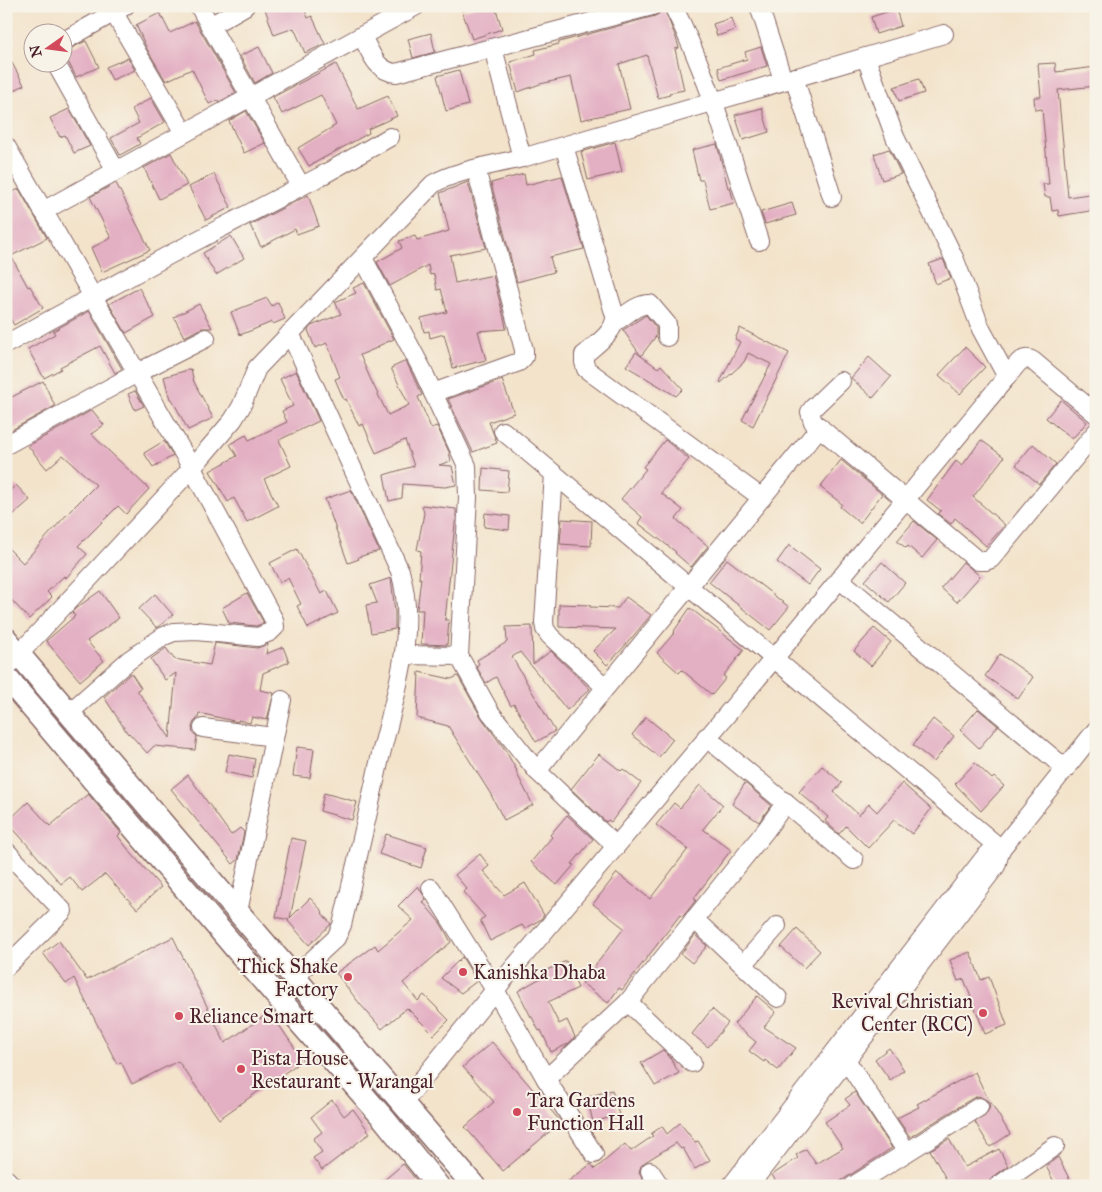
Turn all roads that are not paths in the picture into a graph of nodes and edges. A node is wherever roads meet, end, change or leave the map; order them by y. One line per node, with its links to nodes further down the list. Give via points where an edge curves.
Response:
1 (199, 6): 8 (street)
2 (245, 6): 8 (street)
3 (416, 6): 11 (street)
4 (652, 6): 12 (street)
5 (673, 6): 17 (street)
6 (758, 6): 15 (street)
7 (119, 10): 10 (street); 18 (street)
8 (210, 26): 16 (street)
9 (944, 34): 13 (street)
10 (72, 36)
11 (362, 36): 12 (street, via 378,65 386,72 396,73); 16 (street)
12 (493, 48): 22 (street)
13 (866, 58): 15 (street); 37 (street, via 895,137 955,260 981,329)
14 (61, 72): 24 (street)
15 (789, 79): 17 (street); 26 (street)
16 (250, 96): 18 (street); 25 (street)
17 (714, 102): 21 (street); 28 (street)
18 (184, 133): 24 (street)
19 (390, 137): 25 (street)
20 (6, 146): 27 (street)
21 (564, 146): 22 (street); 31 (street)
22 (522, 158): 23 (street)
23 (476, 170): 29 (street, via 433,184); 39 (street, via 524,357 519,362)
24 (116, 171): 27 (street)
25 (302, 186): 30 (street)
26 (832, 197)
27 (44, 211): 30 (street)
28 (759, 241)
29 (363, 258): 32 (street); 39 (street)
30 (93, 297): 35 (street); 36 (street)
31 (615, 322): 33 (street, via 639,306 650,304 666,324); 47 (street, via 612,329 584,355 586,369)
32 (290, 333): 45 (street, via 257,368 233,420); 52 (street, via 400,571 406,596)
33 (667, 337)
34 (206, 338): 36 (street)
35 (6, 344)
36 (137, 373): 44 (street); 45 (street)
37 (1007, 377): 40 (street, via 1019,362 1029,358); 48 (street)
38 (841, 381): 41 (street, via 810,412 813,422)
39 (433, 393): 53 (street, via 467,466)
40 (1096, 414)
41 (820, 427): 47 (street); 48 (street)
42 (503, 431): 46 (street)
43 (1096, 432): 48 (street, via 991,559 986,561 978,561)
44 (6, 445)
45 (192, 468): 51 (street); 58 (street, via 270,611 275,627 258,637 196,631 164,636 129,660)
46 (554, 474): 50 (street); 56 (street, via 545,629)
47 (762, 498): 50 (street)
48 (906, 500): 49 (street)
49 (839, 579): 54 (street); 63 (street)
50 (688, 588): 54 (street); 56 (street)
51 (10, 653): 58 (main road)
52 (404, 656): 53 (street); 76 (street, via 342,925 336,938)
53 (459, 656): 64 (street, via 490,712)
54 (774, 658): 62 (street); 67 (street)
55 (6, 677): 93 (main road)
56 (605, 687): 64 (street)
57 (282, 700): 61 (street)
58 (68, 713): 71 (main road)
59 (203, 728): 61 (street)
60 (1096, 730): 63 (street)
61 (274, 737): 71 (street)
62 (706, 737): 65 (street); 66 (street)
63 (1066, 769): 67 (street)
64 (537, 772): 66 (street)
65 (786, 802): 69 (street); 72 (street)
66 (616, 846): 77 (street)
67 (1001, 849): 80 (street, via 996,866)
68 (6, 851): 75 (street, via 63,911)
69 (854, 860)
70 (431, 888): 77 (street)
71 (238, 912): 76 (main road)
72 (694, 919): 74 (street); 79 (street)
73 (777, 926): 74 (street)
74 (743, 965): 78 (street)
75 (6, 967)
76 (294, 977): 84 (main road)
77 (495, 990): 83 (street); 84 (street)
78 (778, 998)
79 (628, 1002): 82 (street); 83 (street)
80 (862, 1026): 81 (street); 96 (street)
81 (846, 1060): 87 (street); 91 (street)
82 (692, 1064)
83 (546, 1079): 88 (street)
84 (403, 1103): 94 (main road)
85 (979, 1107): 87 (street)
86 (1055, 1146): 98 (street)
87 (907, 1152): 97 (street)
88 (594, 1154)
89 (650, 1171): 95 (street)
90 (6, 1179): 92 (street)
91 (750, 1185)
92 (13, 1186)
93 (438, 1186)
94 (474, 1186)
95 (660, 1186)
96 (731, 1186)
97 (853, 1186)
98 (998, 1186)

